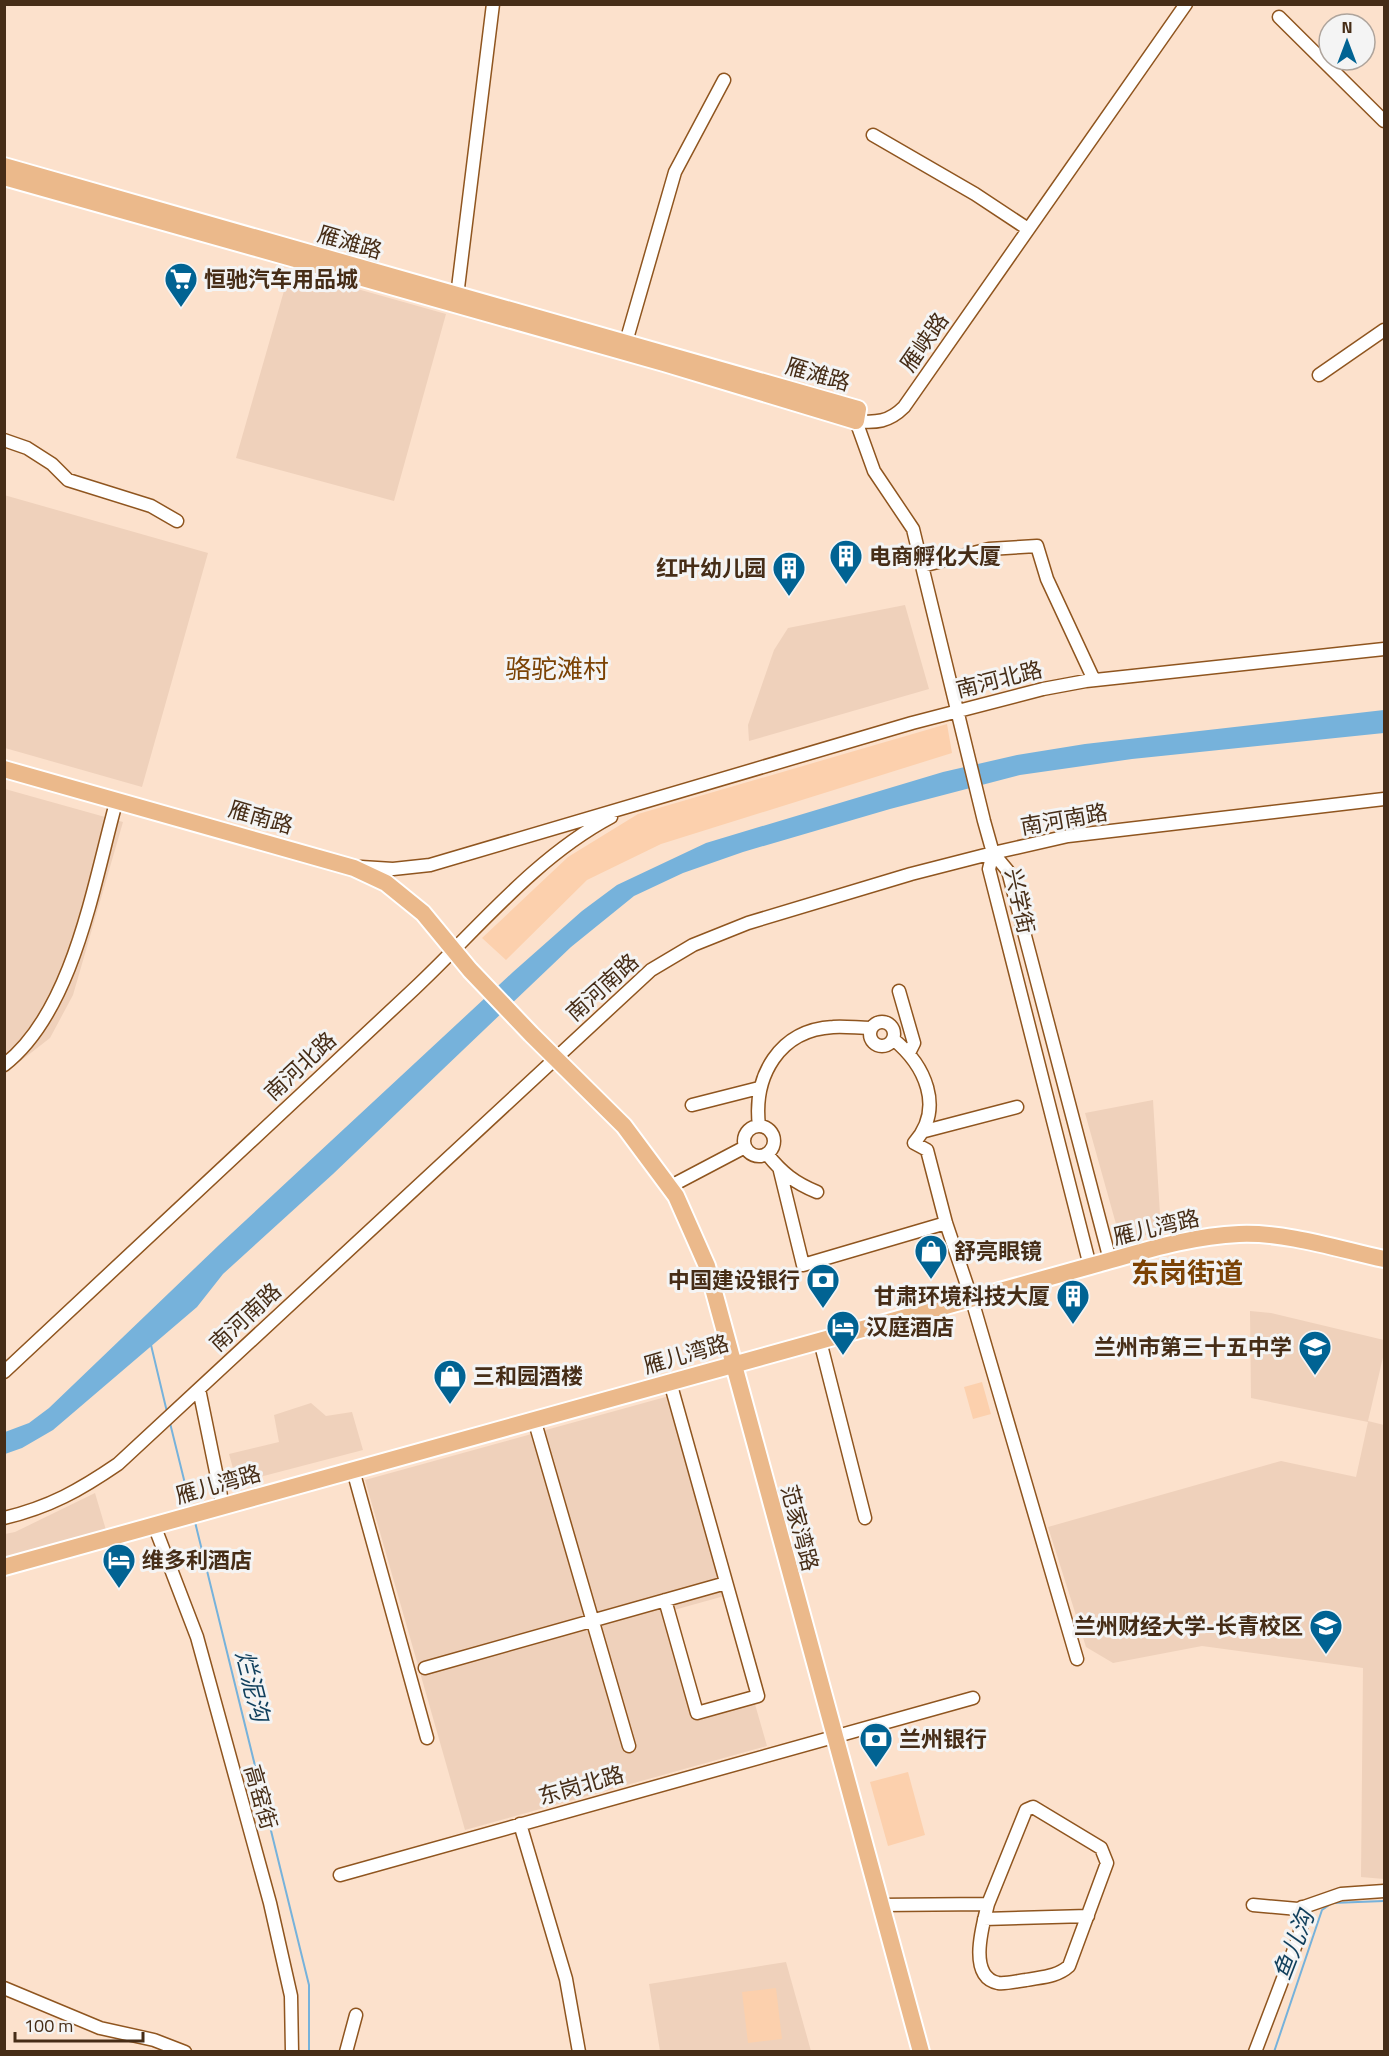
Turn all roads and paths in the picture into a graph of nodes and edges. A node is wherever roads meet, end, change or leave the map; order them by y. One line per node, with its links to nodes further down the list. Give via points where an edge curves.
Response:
1 (493, 4): 10 (street)
2 (1186, 4): 9 (street, 雁峡路)
3 (1279, 17): 5 (street)
4 (724, 80): 12 (street, via 675,172)
5 (1384, 121)
6 (873, 135): 9 (street)
7 (4, 166): 10 (main road, 雁滩路)
8 (4, 177): 14 (main road, 雁滩路, via 664,363)
9 (1028, 230): 14 (street, 雁峡路, via 904,407 894,417 875,423)
10 (457, 296): 12 (main road, 雁滩路)
11 (1384, 330): 13 (street)
12 (626, 342): 14 (main road, 雁滩路, via 858,410)
13 (1319, 375)
14 (856, 422): 17 (street, via 874,471 913,529)
15 (4, 440): 16 (street, via 27,448 68,480 151,506)
16 (177, 521)
17 (922, 566): 19 (street, via 989,549 1037,546 1047,579); 20 (street)
18 (1384, 649): 19 (street, 南河北路)
19 (1094, 680): 20 (street, 南河北路, via 1043,688)
20 (956, 711): 24 (street, 南河北路); 25 (street)
21 (4, 769): 22 (main road, 雁南路)
22 (117, 799): 26 (main road, 雁南路); 32 (street, via 68,975 40,1027)
23 (1384, 799): 25 (street, 南河南路, via 1068,836)
24 (635, 805): 26 (street, 南河北路, via 430,865 393,869); 27 (street, 南河北路, via 608,818 556,854)
25 (993, 853): 31 (street, 南河南路, via 748,923 693,945 651,970); 45 (street, 兴学街, via 1008,871); 46 (street, 兴学街, via 989,869)
26 (345, 865): 27 (main road, 雁南路, via 404,895)
27 (454, 951): 29 (main road, 雁南路); 50 (street, 南河北路)
28 (899, 991): 30 (street, via 914,1043)
29 (531, 1034): 31 (main road, 范家湾路)
30 (909, 1053): 33 (street, via 893,1039 887,1023 879,1022 871,1028 832,1027 794,1037 775,1056); 37 (street, via 928,1087)
31 (555, 1058): 41 (main road, 范家湾路, via 624,1126); 52 (street, 南河南路)
32 (4, 1065)
33 (759, 1088): 34 (street); 36 (street)
34 (692, 1105)
35 (1017, 1107): 37 (street)
36 (759, 1126): 38 (street, via 747,1131); 39 (street, via 773,1135 773,1147)
37 (925, 1131): 43 (street, via 914,1143 927,1150)
38 (745, 1147): 39 (street, via 754,1155); 41 (street)
39 (767, 1154): 40 (street)
40 (780, 1171): 42 (street); 43 (street, via 803,1264)
41 (669, 1187): 49 (main road, 范家湾路, via 706,1266)
42 (817, 1192)
43 (946, 1223): 47 (street)
44 (1384, 1259): 45 (main road, 雁儿湾路, via 1278,1237 1241,1234 1207,1237)
45 (1110, 1260): 46 (main road, 雁儿湾路)
46 (1090, 1266): 47 (main road, 雁儿湾路)
47 (972, 1300): 48 (main road, 雁儿湾路); 63 (street)
48 (820, 1341): 49 (main road, 雁儿湾路); 57 (street)
49 (733, 1364): 51 (main road, 雁儿湾路); 66 (main road, 范家湾路)
50 (4, 1372)
51 (670, 1382): 53 (main road, 雁儿湾路); 60 (street)
52 (196, 1392): 55 (street); 56 (street, 南河南路, via 118,1464 72,1494 37,1510)
53 (534, 1419): 54 (main road, 雁儿湾路); 62 (street)
54 (353, 1470): 55 (main road, 雁儿湾路); 67 (street)
55 (219, 1507): 58 (main road, 雁儿湾路)
56 (4, 1518)
57 (865, 1518)
58 (154, 1525): 59 (main road, 雁儿湾路); 81 (street, 高窑街, via 197,1637 270,1903 291,1996)
59 (4, 1567)
60 (726, 1583): 61 (street); 61 (street, via 758,1696 697,1713)
61 (665, 1600): 62 (street)
62 (593, 1621): 64 (street); 68 (street)
63 (1077, 1659)
64 (425, 1668)
65 (973, 1698): 66 (street, 东岗北路)
66 (833, 1736): 69 (street, 东岗北路); 73 (main road, 范家湾路)
67 (427, 1738)
68 (629, 1746)
69 (520, 1824): 70 (street, 东岗北路); 83 (street, via 566,1979)
70 (340, 1875)
71 (1384, 1891): 75 (street, via 1341,1894)
72 (987, 1904): 73 (street); 76 (street, via 1026,1810 1034,1807 1105,1852 1107,1863); 77 (street)
73 (879, 1905): 84 (main road, 范家湾路)
74 (1253, 1905): 75 (street)
75 (1302, 1907): 85 (street, via 1298,1939)
76 (1088, 1916): 77 (street); 77 (street, via 1073,1960 1064,1971 1004,1983 986,1976 980,1965)
77 (984, 1919)
78 (4, 1988): 80 (street, via 100,2028 154,2040)
79 (356, 2015): 82 (street)
80 (185, 2052)
81 (292, 2052)
82 (346, 2052)
83 (579, 2052)
84 (921, 2052)
85 (1255, 2052)

